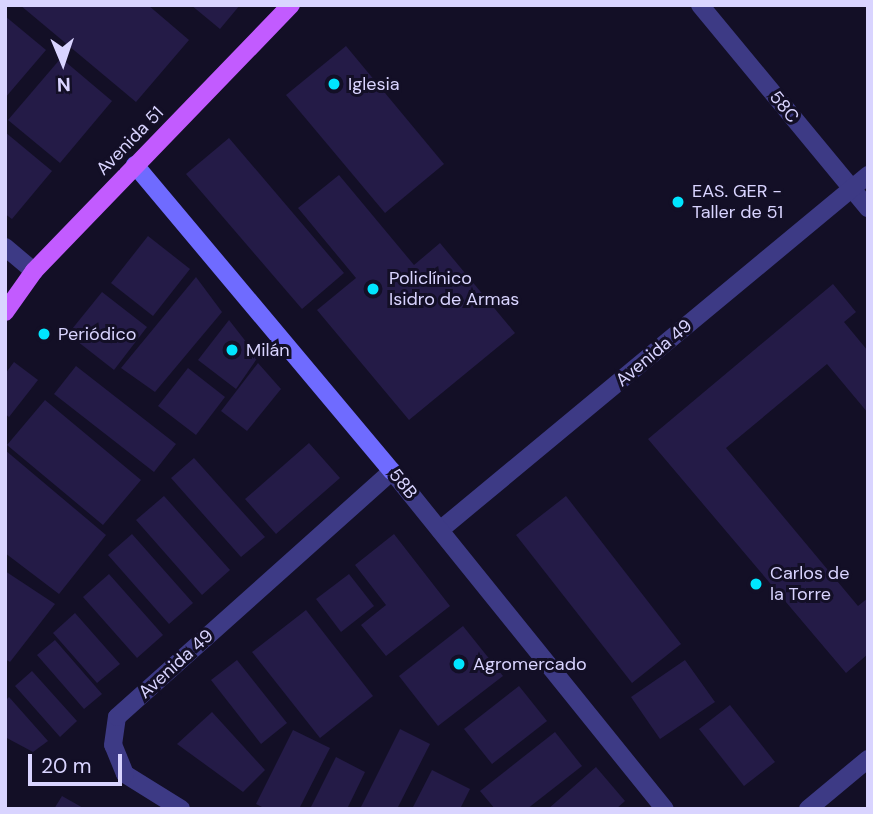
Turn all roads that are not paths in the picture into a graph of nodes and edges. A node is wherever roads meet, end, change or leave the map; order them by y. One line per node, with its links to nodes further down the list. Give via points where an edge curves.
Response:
1 (291, 5): 3 (main road, Avenida 51)
2 (701, 5): 5 (street, 58C)
3 (135, 165): 8 (main road, Avenida 51); 10 (street, 58B)
4 (868, 175): 5 (street, Avenida 49)
5 (851, 189): 6 (street, 58C); 11 (street, Avenida 49)
6 (868, 208)
7 (5, 247): 8 (street)
8 (34, 271): 9 (main road, Avenida 51)
9 (5, 312)
10 (392, 471): 11 (street, 58B); 13 (street, Avenida 49, via 117,717 113,745 125,774)
11 (440, 530): 14 (street, 58B)
12 (868, 759): 15 (street)
13 (181, 809)
14 (665, 809)
15 (808, 809)

